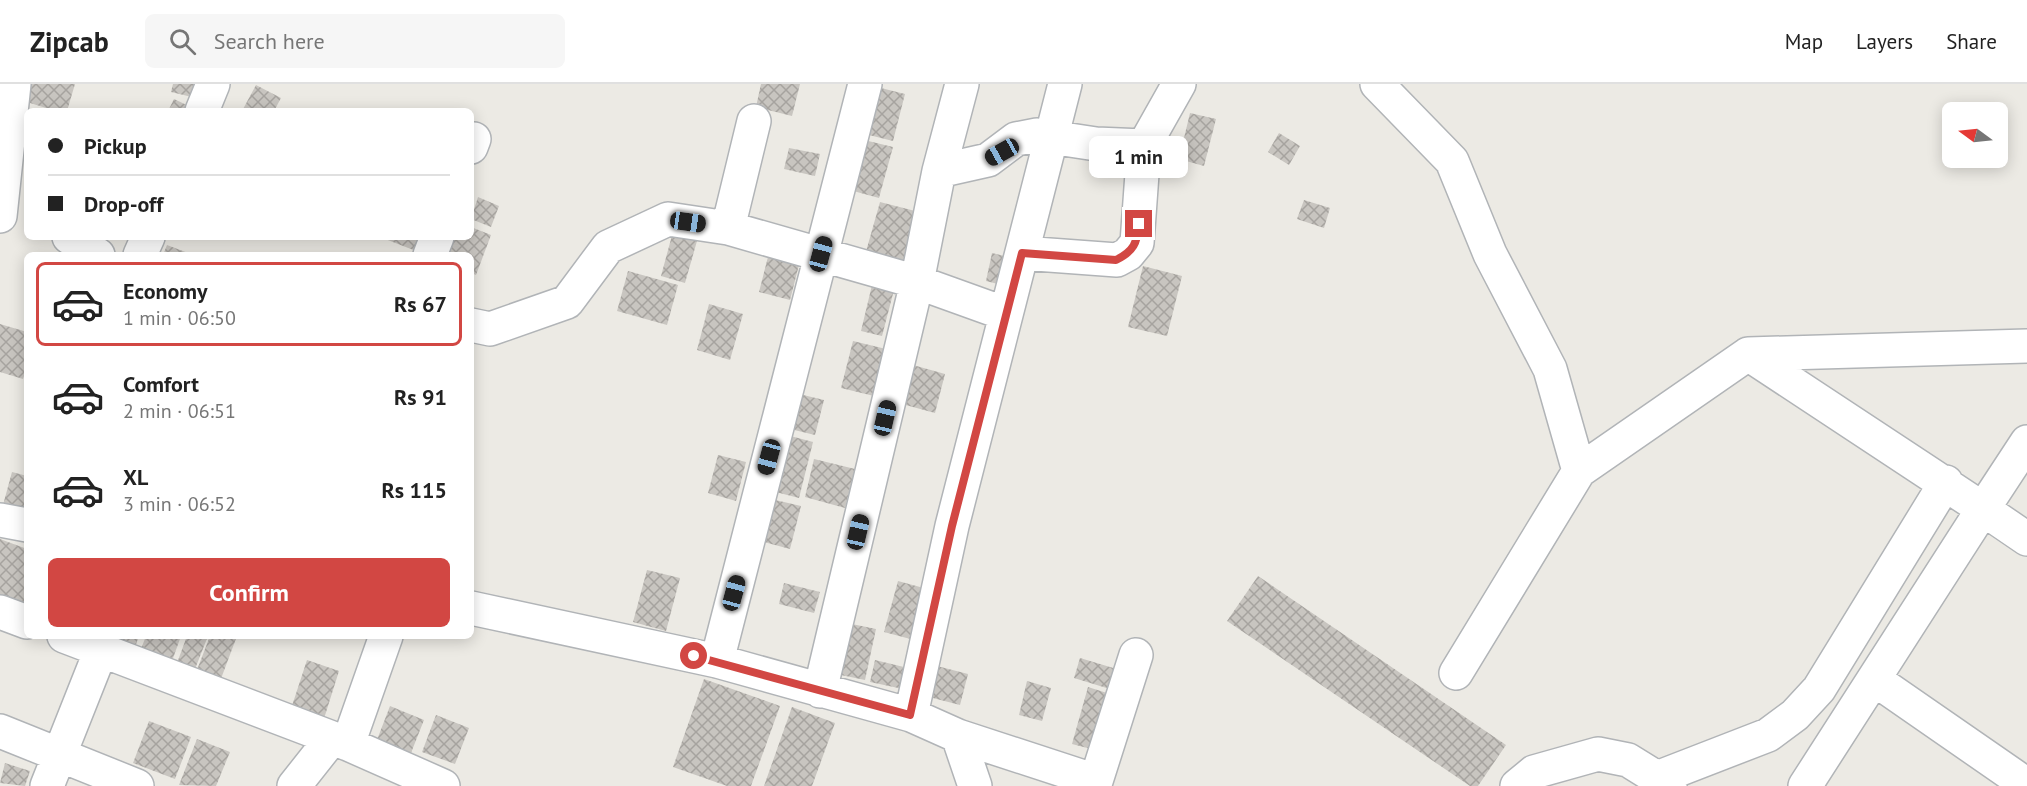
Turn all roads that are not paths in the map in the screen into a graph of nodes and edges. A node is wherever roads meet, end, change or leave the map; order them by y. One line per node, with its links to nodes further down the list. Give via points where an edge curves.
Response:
1 (14, 84): 13 (street)
2 (213, 84): 8 (street)
3 (865, 84): 18 (street)
4 (962, 84): 12 (street)
5 (1065, 84): 10 (street)
6 (1179, 84): 11 (street)
7 (1377, 84): 25 (street, via 1452,161 1490,254 1550,369)
8 (203, 108)
9 (754, 121): 14 (street)
10 (1052, 136): 11 (street, via 1095,144); 12 (street, via 1016,139 988,160); 17 (street)
11 (1144, 146): 17 (street, via 1137,243 1128,254 1116,260)
12 (939, 171): 19 (street)
13 (10, 208)
14 (728, 228): 18 (street); 21 (street, via 668,219 608,247 567,302 490,329)
15 (74, 240): 16 (street)
16 (93, 252)
17 (1022, 253): 20 (street)
18 (821, 254): 19 (street); 38 (street)
19 (917, 282): 20 (street); 41 (street)
20 (1006, 314): 42 (street, via 952,526)
21 (474, 326)
22 (2027, 346): 23 (street)
23 (1748, 354): 25 (street); 26 (street)
24 (2027, 442): 27 (street)
25 (1579, 471): 39 (street)
26 (1946, 482): 27 (street); 47 (street, via 1819,688 1795,715 1768,735)
27 (1983, 509): 30 (street); 40 (street)
28 (0, 520): 29 (street)
29 (24, 524)
30 (2027, 539)
31 (474, 609): 38 (street)
32 (0, 612): 33 (street)
33 (24, 621)
34 (72, 639): 36 (street)
35 (385, 639): 45 (street)
36 (101, 650): 45 (street); 46 (street)
37 (1136, 655): 48 (street)
38 (717, 661): 41 (street)
39 (1456, 673)
40 (1874, 679): 49 (street); 56 (street)
41 (820, 691): 42 (street)
42 (910, 715): 44 (street)
43 (0, 731): 46 (street)
44 (958, 735): 48 (street); 54 (street)
45 (340, 741): 52 (street); 53 (street)
46 (60, 755): 50 (street); 51 (street)
47 (1663, 782): 55 (street, via 1628,760 1598,754 1534,772)
48 (1107, 784)
49 (2027, 785)
50 (46, 786)
51 (137, 786)
52 (294, 786)
53 (443, 786)
54 (975, 786)
55 (1517, 786)
56 (1805, 786)

